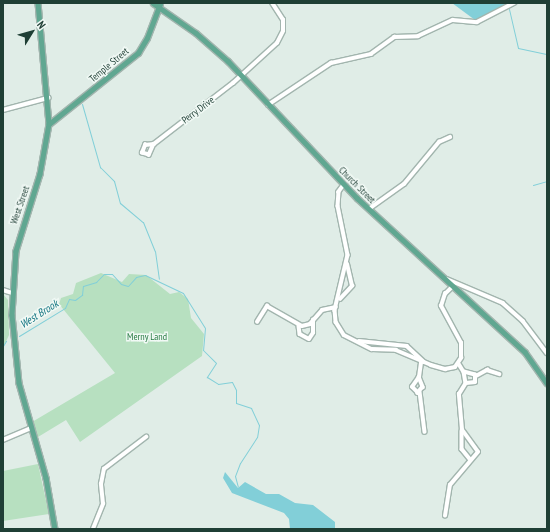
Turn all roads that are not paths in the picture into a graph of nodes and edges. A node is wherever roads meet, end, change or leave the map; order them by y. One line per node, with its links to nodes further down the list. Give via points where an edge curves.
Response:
1 (38, 3): 7 (main road, West Street)
2 (153, 3): 5 (main road, Church Street)
3 (272, 3): 6 (street, Perry Drive, via 283,20 281,36)
4 (514, 3): 8 (street, via 477,22 453,20 422,35 394,37 371,54 331,63)
5 (160, 5): 6 (main road, Church Street, via 196,33); 10 (main road, Temple Street, via 148,38 138,53)
6 (242, 76): 8 (main road, Church Street); 12 (street, Perry Drive)
7 (48, 98): 9 (street); 10 (main road, West Street)
8 (268, 104): 13 (main road, Church Street)
9 (3, 110)
10 (49, 124): 19 (main road, West Street, via 40,174 16,251)
11 (450, 137): 14 (street, via 439,142 404,184)
12 (154, 144)
13 (344, 184): 14 (main road, Church Street); 15 (street, via 338,200 348,249)
14 (369, 209): 16 (main road, Church Street)
15 (347, 264): 20 (street); 20 (street, via 352,286)
16 (444, 278): 17 (main road, Church Street); 26 (street, via 503,303 523,321)
17 (453, 286): 28 (street, via 445,294 441,306 461,343); 34 (main road, Church Street, via 525,352)
18 (3, 290): 19 (street)
19 (12, 293): 36 (main road, West Street, via 15,362)
20 (339, 300): 21 (street)
21 (336, 308): 22 (street, via 326,308); 25 (street, via 338,328 347,338)
22 (313, 320): 24 (street, via 307,325); 24 (street, via 313,333 309,339 300,334)
23 (257, 322): 24 (street, via 264,308 271,306)
24 (299, 326)
25 (356, 341): 27 (street, via 375,350 396,350); 27 (street, via 407,346)
26 (547, 353)
27 (423, 363): 28 (street, via 445,369); 32 (street)
28 (459, 364): 29 (street)
29 (464, 372): 31 (street); 33 (street)
30 (499, 374): 31 (street, via 487,370)
31 (476, 376): 33 (street, via 473,384)
32 (419, 377): 35 (street, via 423,387); 35 (street, via 412,387 414,391)
33 (466, 383): 37 (street, via 459,394)
34 (547, 383)
35 (420, 392): 38 (street)
36 (31, 428): 40 (street); 43 (main road, West Street, via 50,497)
37 (462, 430): 41 (street, via 462,449); 41 (street, via 467,440 478,450 477,456)
38 (424, 432)
39 (146, 437): 44 (street, via 104,469 101,484 103,504)
40 (3, 440)
41 (471, 460): 42 (street, via 448,489)
42 (445, 516)
43 (55, 529)
44 (93, 529)

